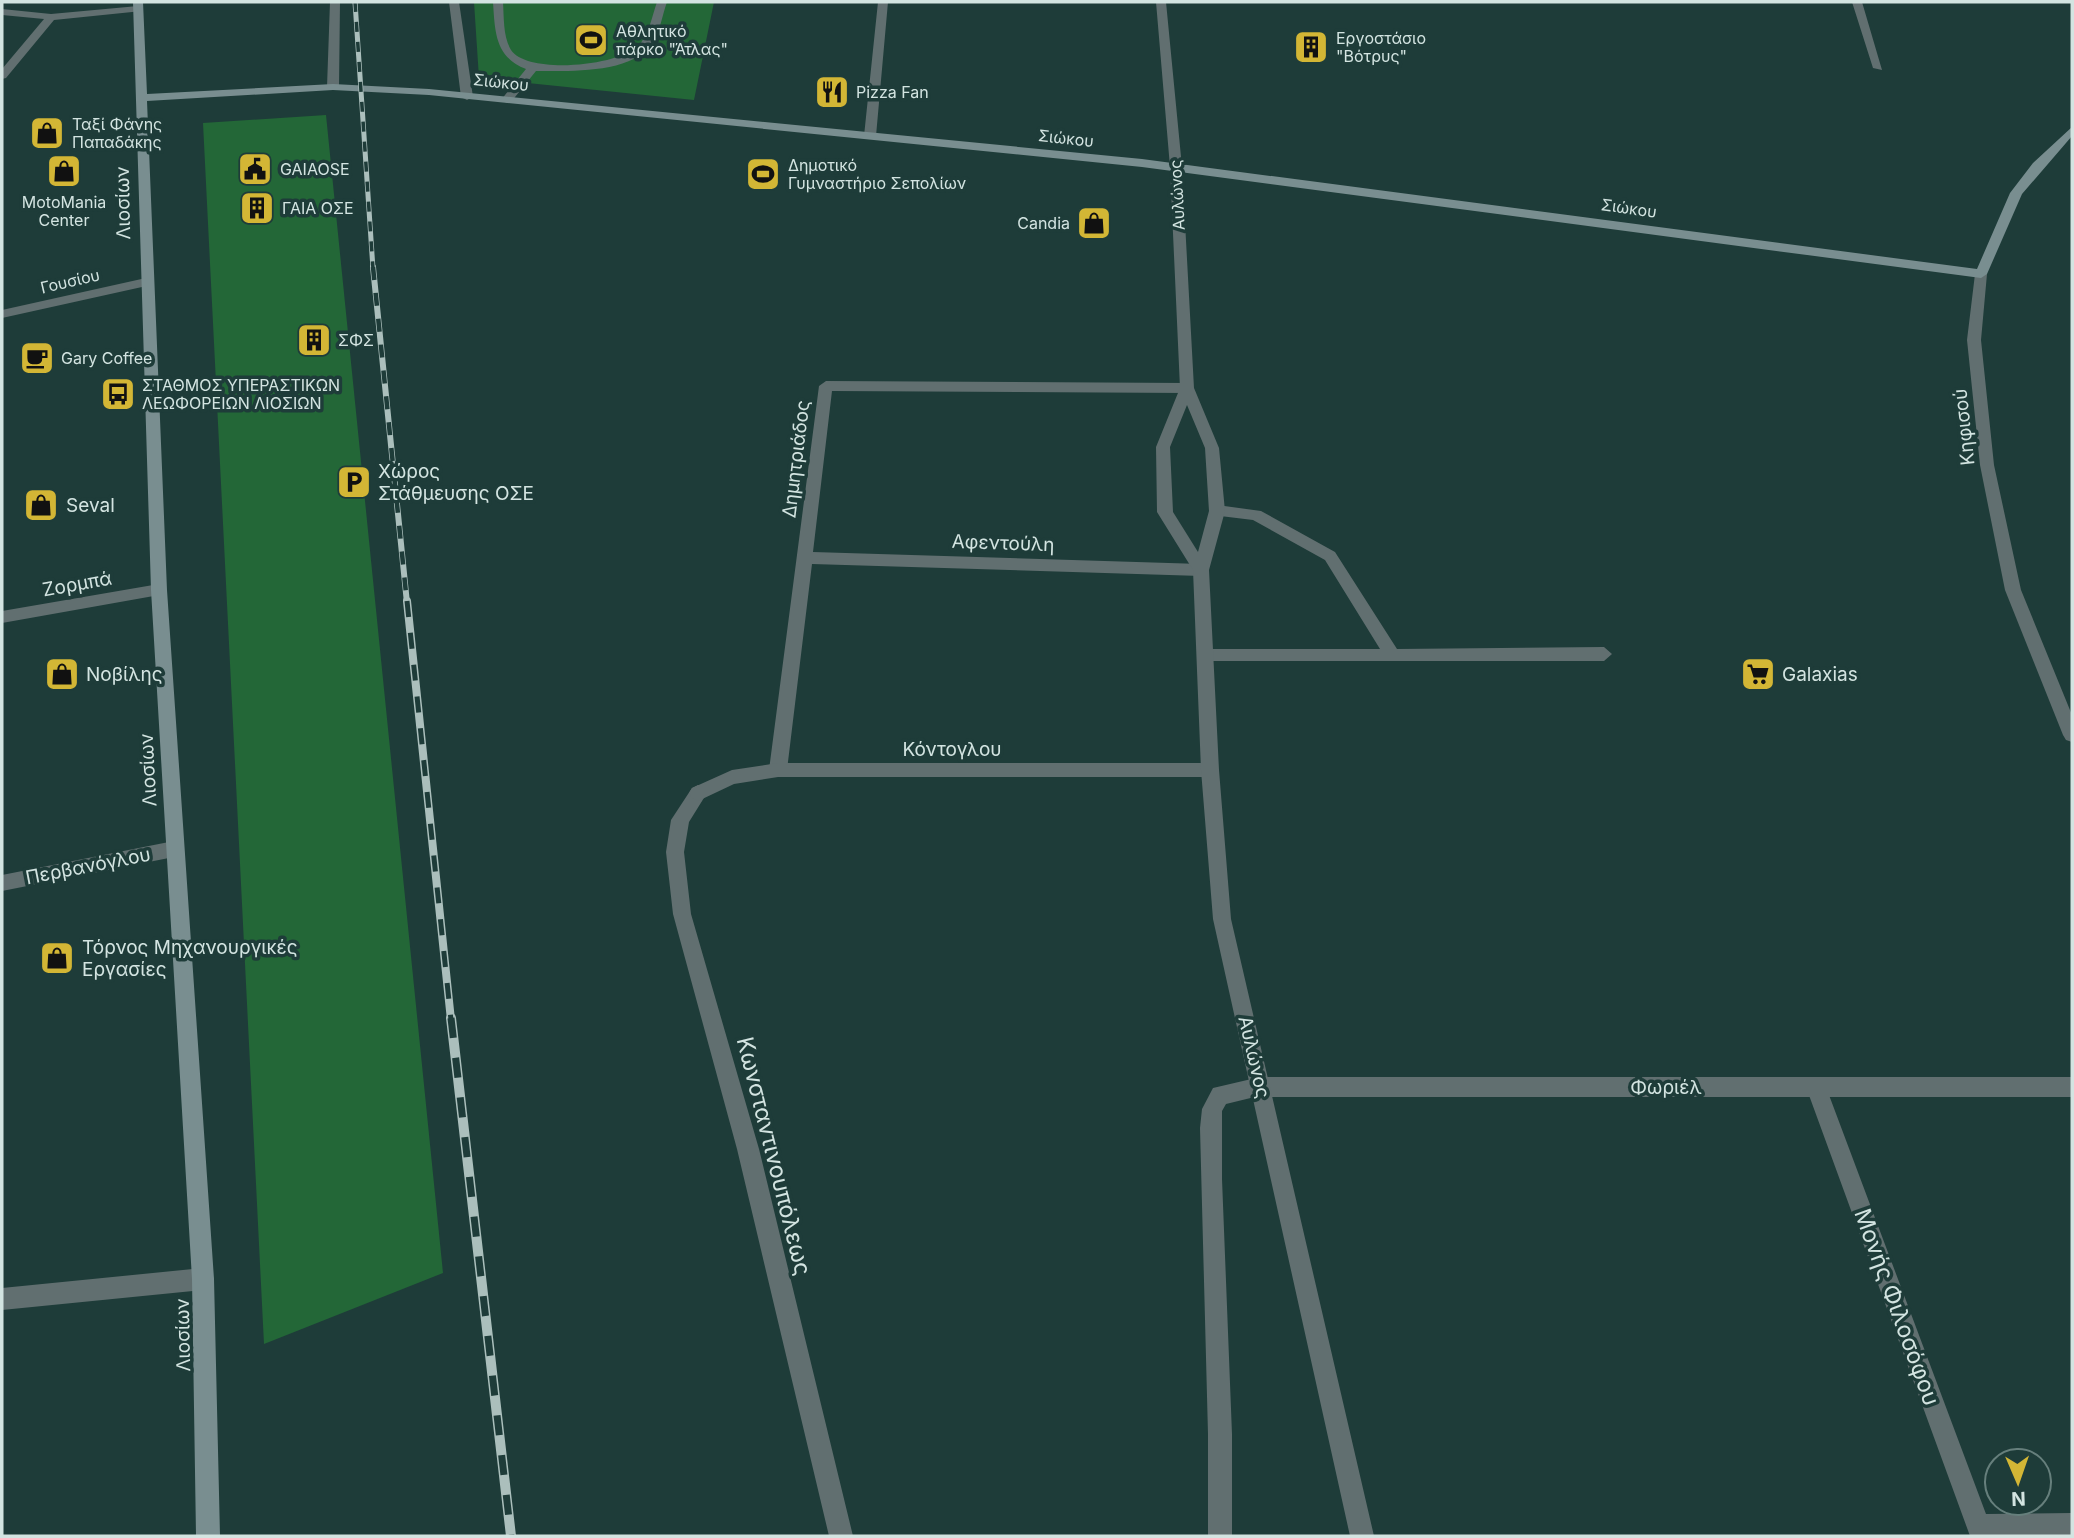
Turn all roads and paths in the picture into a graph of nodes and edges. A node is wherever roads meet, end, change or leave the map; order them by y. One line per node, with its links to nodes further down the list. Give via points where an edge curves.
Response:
1 (335, 2): 14 (street)
2 (454, 2): 15 (street)
3 (498, 2): 11 (street, via 503,49 509,58)
4 (662, 2): 11 (street, via 646,46 631,57)
5 (883, 2): 19 (street)
6 (1161, 2): 20 (street, Αυλώνος)
7 (1857, 2): 12 (street)
8 (138, 6): 10 (street); 16 (main road, Λιοσίων)
9 (2, 12): 10 (street)
10 (51, 16): 13 (street)
11 (533, 68): 17 (street)
12 (1878, 68)
13 (2, 76)
14 (333, 87): 15 (main road, Σιώκου); 16 (main road, Σιώκου)
15 (467, 97): 17 (main road, Σιώκου)
16 (142, 98): 22 (main road, Λιοσίων)
17 (507, 100): 19 (main road, Σιώκου)
18 (2072, 131): 21 (main road, Κηφισού, via 2017,193)
19 (870, 136): 20 (main road, Σιώκου)
20 (1176, 167): 21 (main road, Σιώκου); 24 (street, Αυλώνος)
21 (1981, 274): 33 (street, Κηφισού, via 1974,340 1987,466 2013,590)
22 (146, 282): 23 (street, Γουσίου); 28 (main road, Λιοσίων)
23 (2, 314)
24 (1187, 388): 25 (street, Αυλώνος, via 1212,448); 26 (street, Δημητριάδος, via 826,386); 27 (street, Αυλώνος, via 1163,447 1165,512)
25 (1217, 511): 27 (street, Αυλώνος); 32 (street, via 1256,515 1330,556)
26 (804, 558): 27 (street, Αφεντούλη); 34 (street, Δημητριάδος)
27 (1201, 570): 31 (street, Αυλώνος)
28 (159, 590): 29 (street, Ζορμπά); 37 (main road, Λιοσίων)
29 (2, 617)
30 (1604, 654): 32 (street)
31 (1205, 656): 32 (street); 35 (street, Αυλώνος)
32 (1393, 656)
33 (2072, 735)
34 (778, 770): 35 (street, Κόντογλου); 36 (street, Κόντογλου, via 732,778)
35 (1210, 770): 39 (street, Αυλώνος, via 1222,919)
36 (698, 793): 47 (street, Κωνσταντινουπόλεως, via 680,820 675,852 682,914 748,1149)
37 (174, 849): 38 (street, Περβανόγλου); 42 (main road, Λιοσίων)
38 (2, 883)
39 (1260, 1087): 40 (street, Φωριέλ); 48 (street, Φωριέλ, via 1220,1095 1212,1109 1210,1128 1222,1471); 49 (street, Αυλώνος)
40 (1816, 1087): 41 (street, Φωριέλ); 45 (street, Μονής Φιλοσόφου)
41 (2072, 1087)
42 (203, 1279): 43 (street); 46 (main road, Λιοσίων)
43 (2, 1299)
44 (2072, 1525): 45 (street, Μονής Φιλοσόφου)
45 (1980, 1531)
46 (208, 1536)
47 (841, 1536)
48 (1220, 1536)
49 (1362, 1536)

